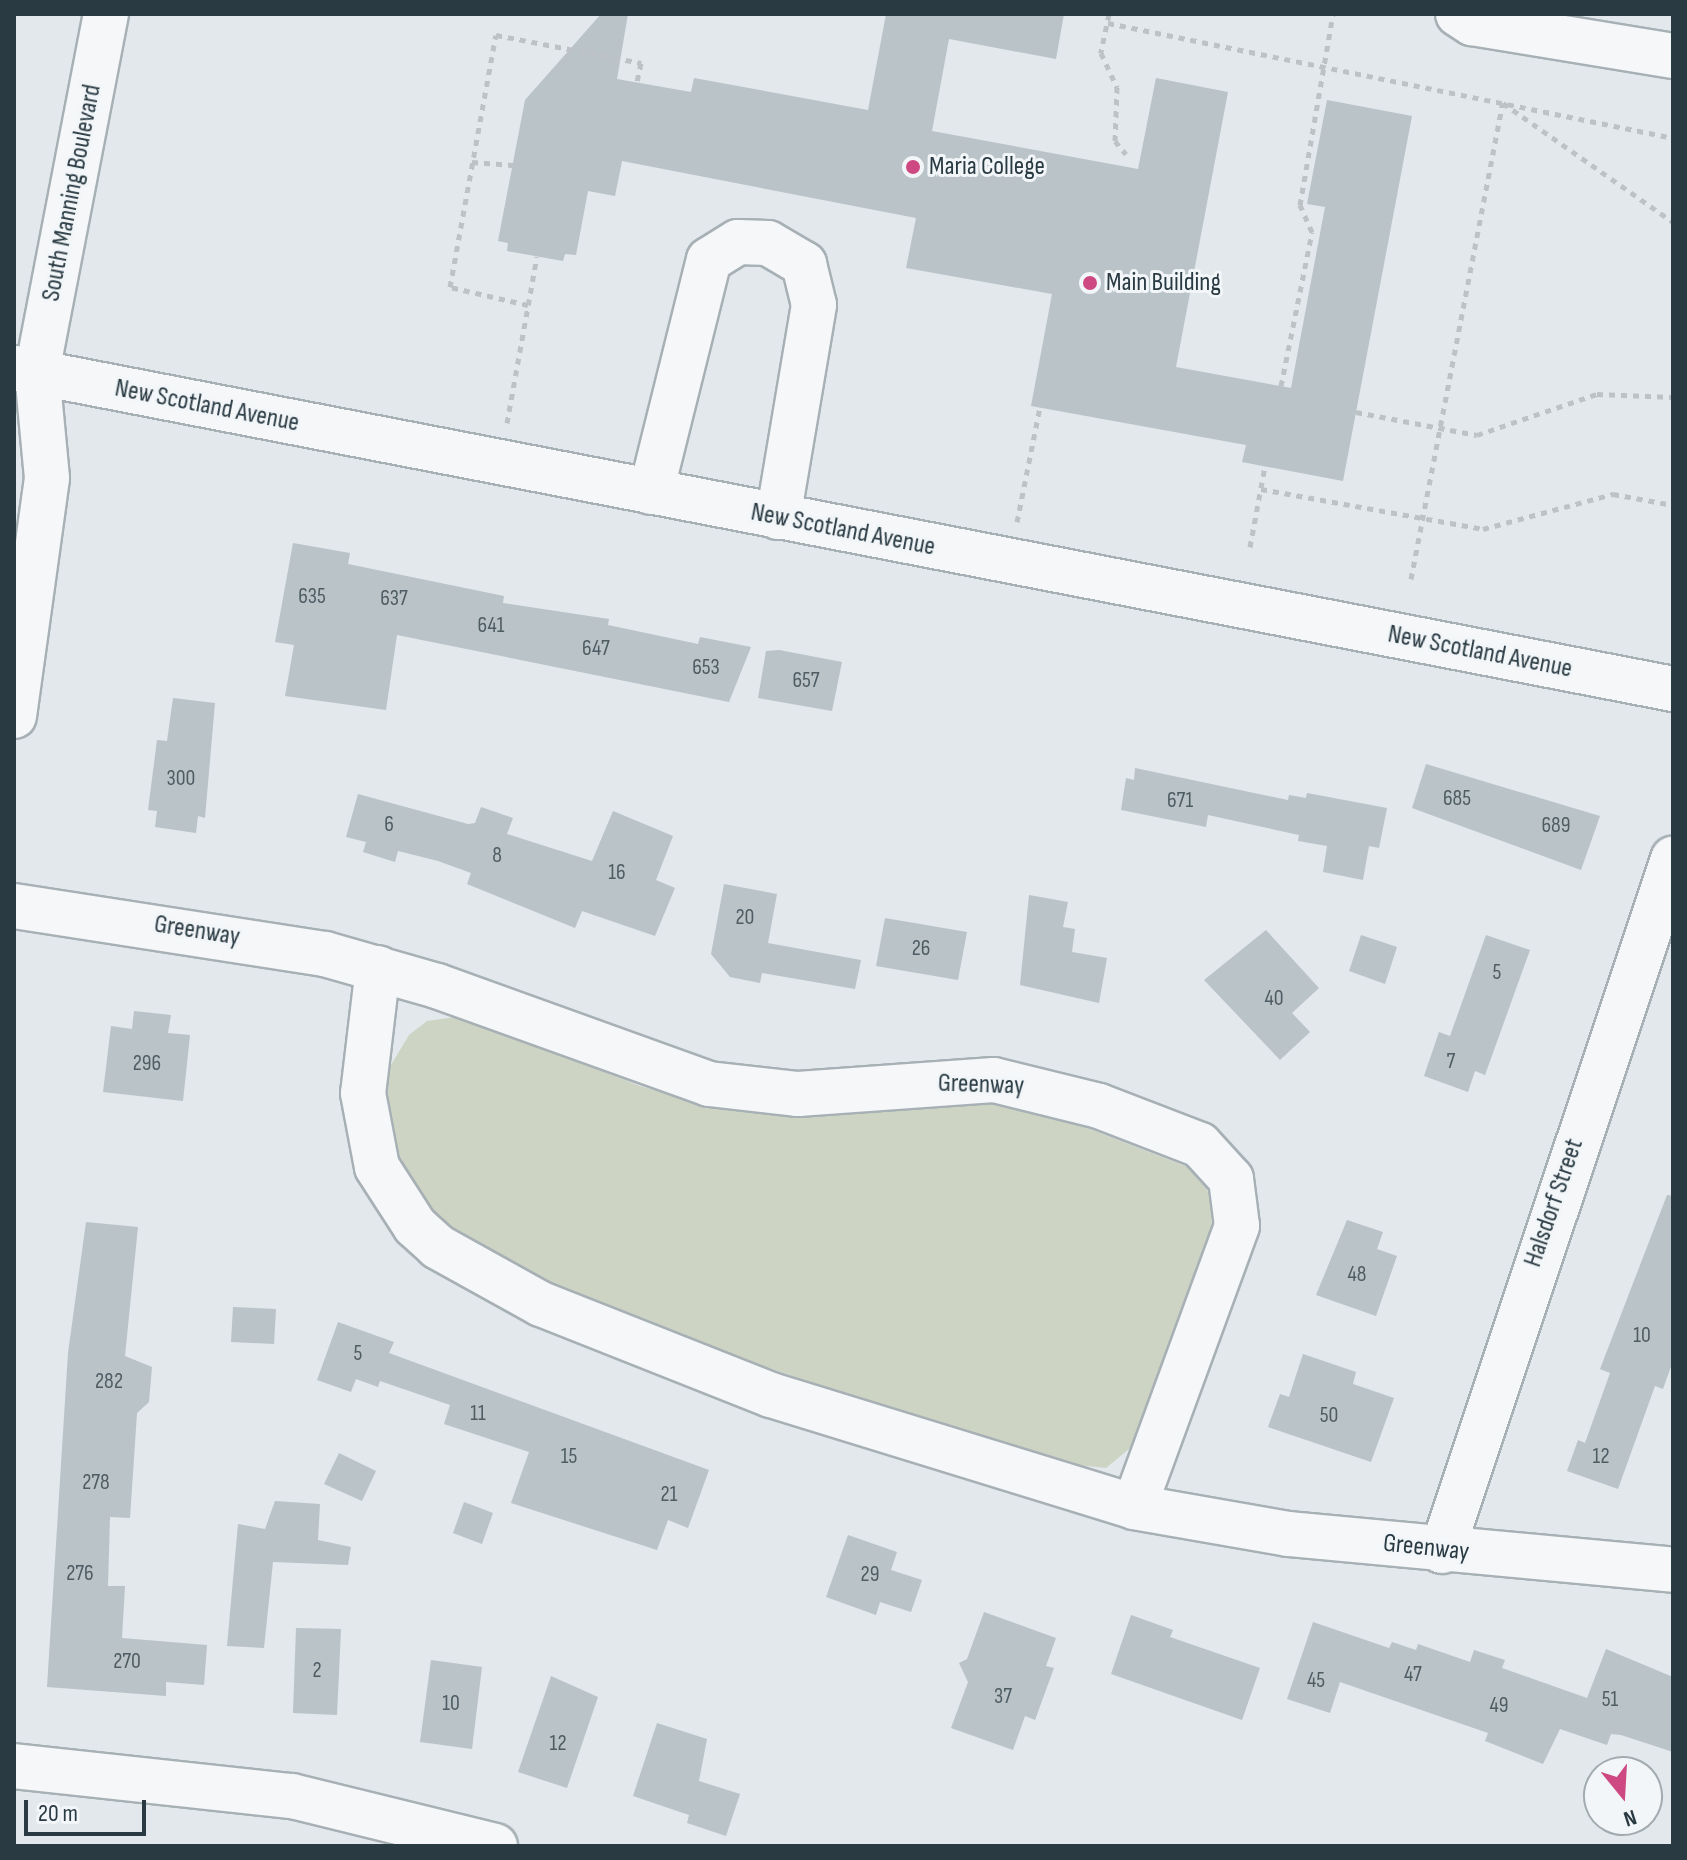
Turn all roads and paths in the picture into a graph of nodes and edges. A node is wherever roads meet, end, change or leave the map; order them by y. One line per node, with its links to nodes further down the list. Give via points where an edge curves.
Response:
1 (106, 14): 17 (street, South Manning Boulevard)
2 (1109, 14): 5 (path)
3 (1333, 14): 7 (path)
4 (1458, 14): 6 (street, via 1472,23)
5 (1108, 23): 7 (path); 11 (path, via 1101,53 1117,87 1115,141)
6 (1673, 56)
7 (1324, 66): 9 (path); 18 (path, via 1300,205 1312,232)
8 (637, 82): 12 (path, via 641,63 496,35)
9 (1503, 103): 10 (path); 14 (path); 23 (path)
10 (1673, 138)
11 (1126, 154)
12 (472, 162): 13 (path); 16 (path, via 450,287)
13 (513, 165)
14 (1673, 222)
15 (537, 257): 16 (path)
16 (528, 305): 24 (path)
17 (26, 370): 21 (street, South Manning Boulevard); 24 (street, New Scotland Avenue); 35 (street, South Manning Boulevard, via 47,478)
18 (1281, 386)
19 (1673, 397): 23 (path, via 1597,394 1503,431 1477,435)
20 (1040, 407): 32 (path)
21 (14, 411)
22 (1356, 412): 23 (path)
23 (1440, 428): 30 (path)
24 (500, 463): 27 (street, New Scotland Avenue)
25 (1265, 466): 26 (path)
26 (1261, 489): 30 (path); 31 (path)
27 (651, 492): 29 (street, New Scotland Avenue); 29 (street, via 709,260 738,242 768,243 804,264 814,305)
28 (1673, 505): 30 (path, via 1613,494 1483,529)
29 (778, 517): 32 (street, New Scotland Avenue)
30 (1423, 519): 33 (path)
31 (1250, 547)
32 (1009, 562): 34 (street, New Scotland Avenue)
33 (1411, 579)
34 (1673, 689)
35 (14, 716)
36 (1673, 859): 40 (street, Halsdorf Street, via 1534,1260)
37 (14, 906): 38 (street, Greenway, via 260,941)
38 (378, 968): 39 (street, Greenway, via 363,1093 367,1141 393,1195 438,1247 541,1304 771,1395); 39 (street, Greenway, via 709,1084 798,1094 952,1080 1018,1083 1099,1106 1208,1150 1231,1179 1237,1226)
39 (1134, 1507): 40 (street, Greenway, via 1288,1534)
40 (1442, 1551): 41 (street, Greenway)
41 (1673, 1570)
42 (14, 1766): 43 (street, via 292,1796)
43 (495, 1846)

